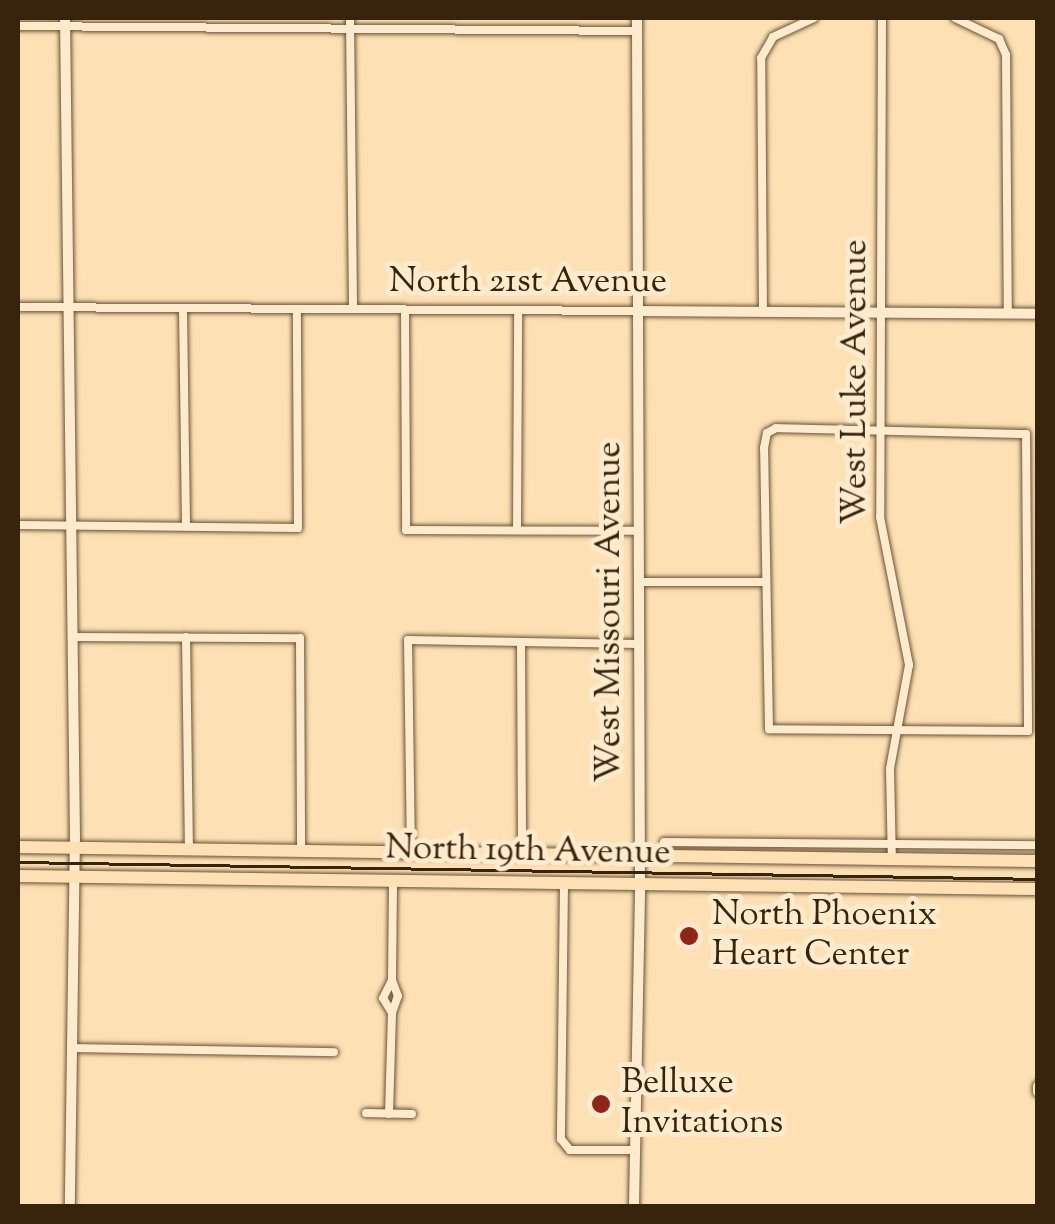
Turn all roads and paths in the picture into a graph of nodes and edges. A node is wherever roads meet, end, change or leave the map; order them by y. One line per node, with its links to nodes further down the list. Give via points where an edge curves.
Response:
1 (350, 18): 8 (street)
2 (637, 18): 9 (street, West Missouri Avenue)
3 (814, 18): 18 (street, via 766,44)
4 (882, 18): 20 (street, West Luke Avenue)
5 (955, 18): 19 (street, via 998,39 1006,55)
6 (66, 22): 7 (street); 8 (street); 11 (street)
7 (18, 26)
8 (350, 30): 9 (street); 13 (street)
9 (637, 31): 17 (street, West Missouri Avenue)
10 (18, 307): 11 (street, North 21st Avenue)
11 (73, 308): 12 (street, North 21st Avenue); 23 (street)
12 (182, 309): 14 (street, North 21st Avenue); 25 (street)
13 (353, 309): 14 (street, North 21st Avenue); 15 (street, North 21st Avenue)
14 (298, 310): 25 (street, via 298,528)
15 (405, 310): 16 (street, North 21st Avenue); 26 (street, via 406,530)
16 (518, 311): 17 (street, North 21st Avenue); 26 (street)
17 (638, 311): 18 (street, North 21st Avenue); 27 (street, West Missouri Avenue)
18 (763, 313): 20 (street, North 21st Avenue)
19 (1008, 313): 20 (street, North 21st Avenue); 21 (street, North 21st Avenue)
20 (885, 314): 22 (street, West Luke Avenue)
21 (1038, 314)
22 (880, 428): 28 (street, via 1026,434); 30 (street, via 767,433); 35 (street, West Luke Avenue, via 880,517 909,645)
23 (72, 524): 24 (street); 25 (street); 31 (street)
24 (18, 525)
25 (186, 526)
26 (517, 530): 27 (street)
27 (636, 531): 29 (street, West Missouri Avenue)
28 (1033, 577): 35 (street, via 1028,731)
29 (638, 582): 30 (street); 34 (street, West Missouri Avenue)
30 (765, 582): 35 (street, via 769,729)
31 (73, 637): 32 (street); 40 (street)
32 (186, 637): 41 (street); 42 (street, via 300,638)
33 (522, 642): 34 (street); 43 (street, via 408,640); 45 (street)
34 (640, 644): 44 (street, West Missouri Avenue)
35 (897, 734): 37 (street, West Luke Avenue, via 890,769)
36 (664, 842): 37 (street, North 19th Avenue)
37 (891, 843): 38 (street, North 19th Avenue); 46 (street, West Luke Avenue)
38 (1038, 844)
39 (18, 847): 40 (main road, North 19th Avenue)
40 (75, 848): 41 (main road, North 19th Avenue); 49 (street)
41 (189, 850): 42 (main road, North 19th Avenue)
42 (301, 854): 43 (main road, North 19th Avenue)
43 (411, 856): 45 (main road, North 19th Avenue)
44 (640, 856): 45 (main road, North 19th Avenue); 46 (main road, North 19th Avenue); 52 (street, West Missouri Avenue)
45 (522, 858)
46 (892, 861): 47 (main road, North 19th Avenue)
47 (1038, 861)
48 (18, 876): 49 (main road, North 19th Avenue)
49 (74, 878): 50 (main road, North 19th Avenue); 56 (street)
50 (393, 879): 51 (main road, North 19th Avenue); 54 (street)
51 (564, 885): 52 (main road, North 19th Avenue); 61 (street, via 564,1147)
52 (640, 886): 53 (main road, North 19th Avenue); 61 (street, West Missouri Avenue)
53 (1038, 889)
54 (392, 980): 55 (street, via 398,996); 55 (street, via 383,998)
55 (392, 1013): 59 (street)
56 (72, 1048): 57 (street); 62 (street)
57 (334, 1052)
58 (366, 1114): 59 (street)
59 (389, 1114): 60 (street)
60 (412, 1114)
61 (636, 1150): 63 (street, West Missouri Avenue)
62 (70, 1206)
63 (634, 1206)

